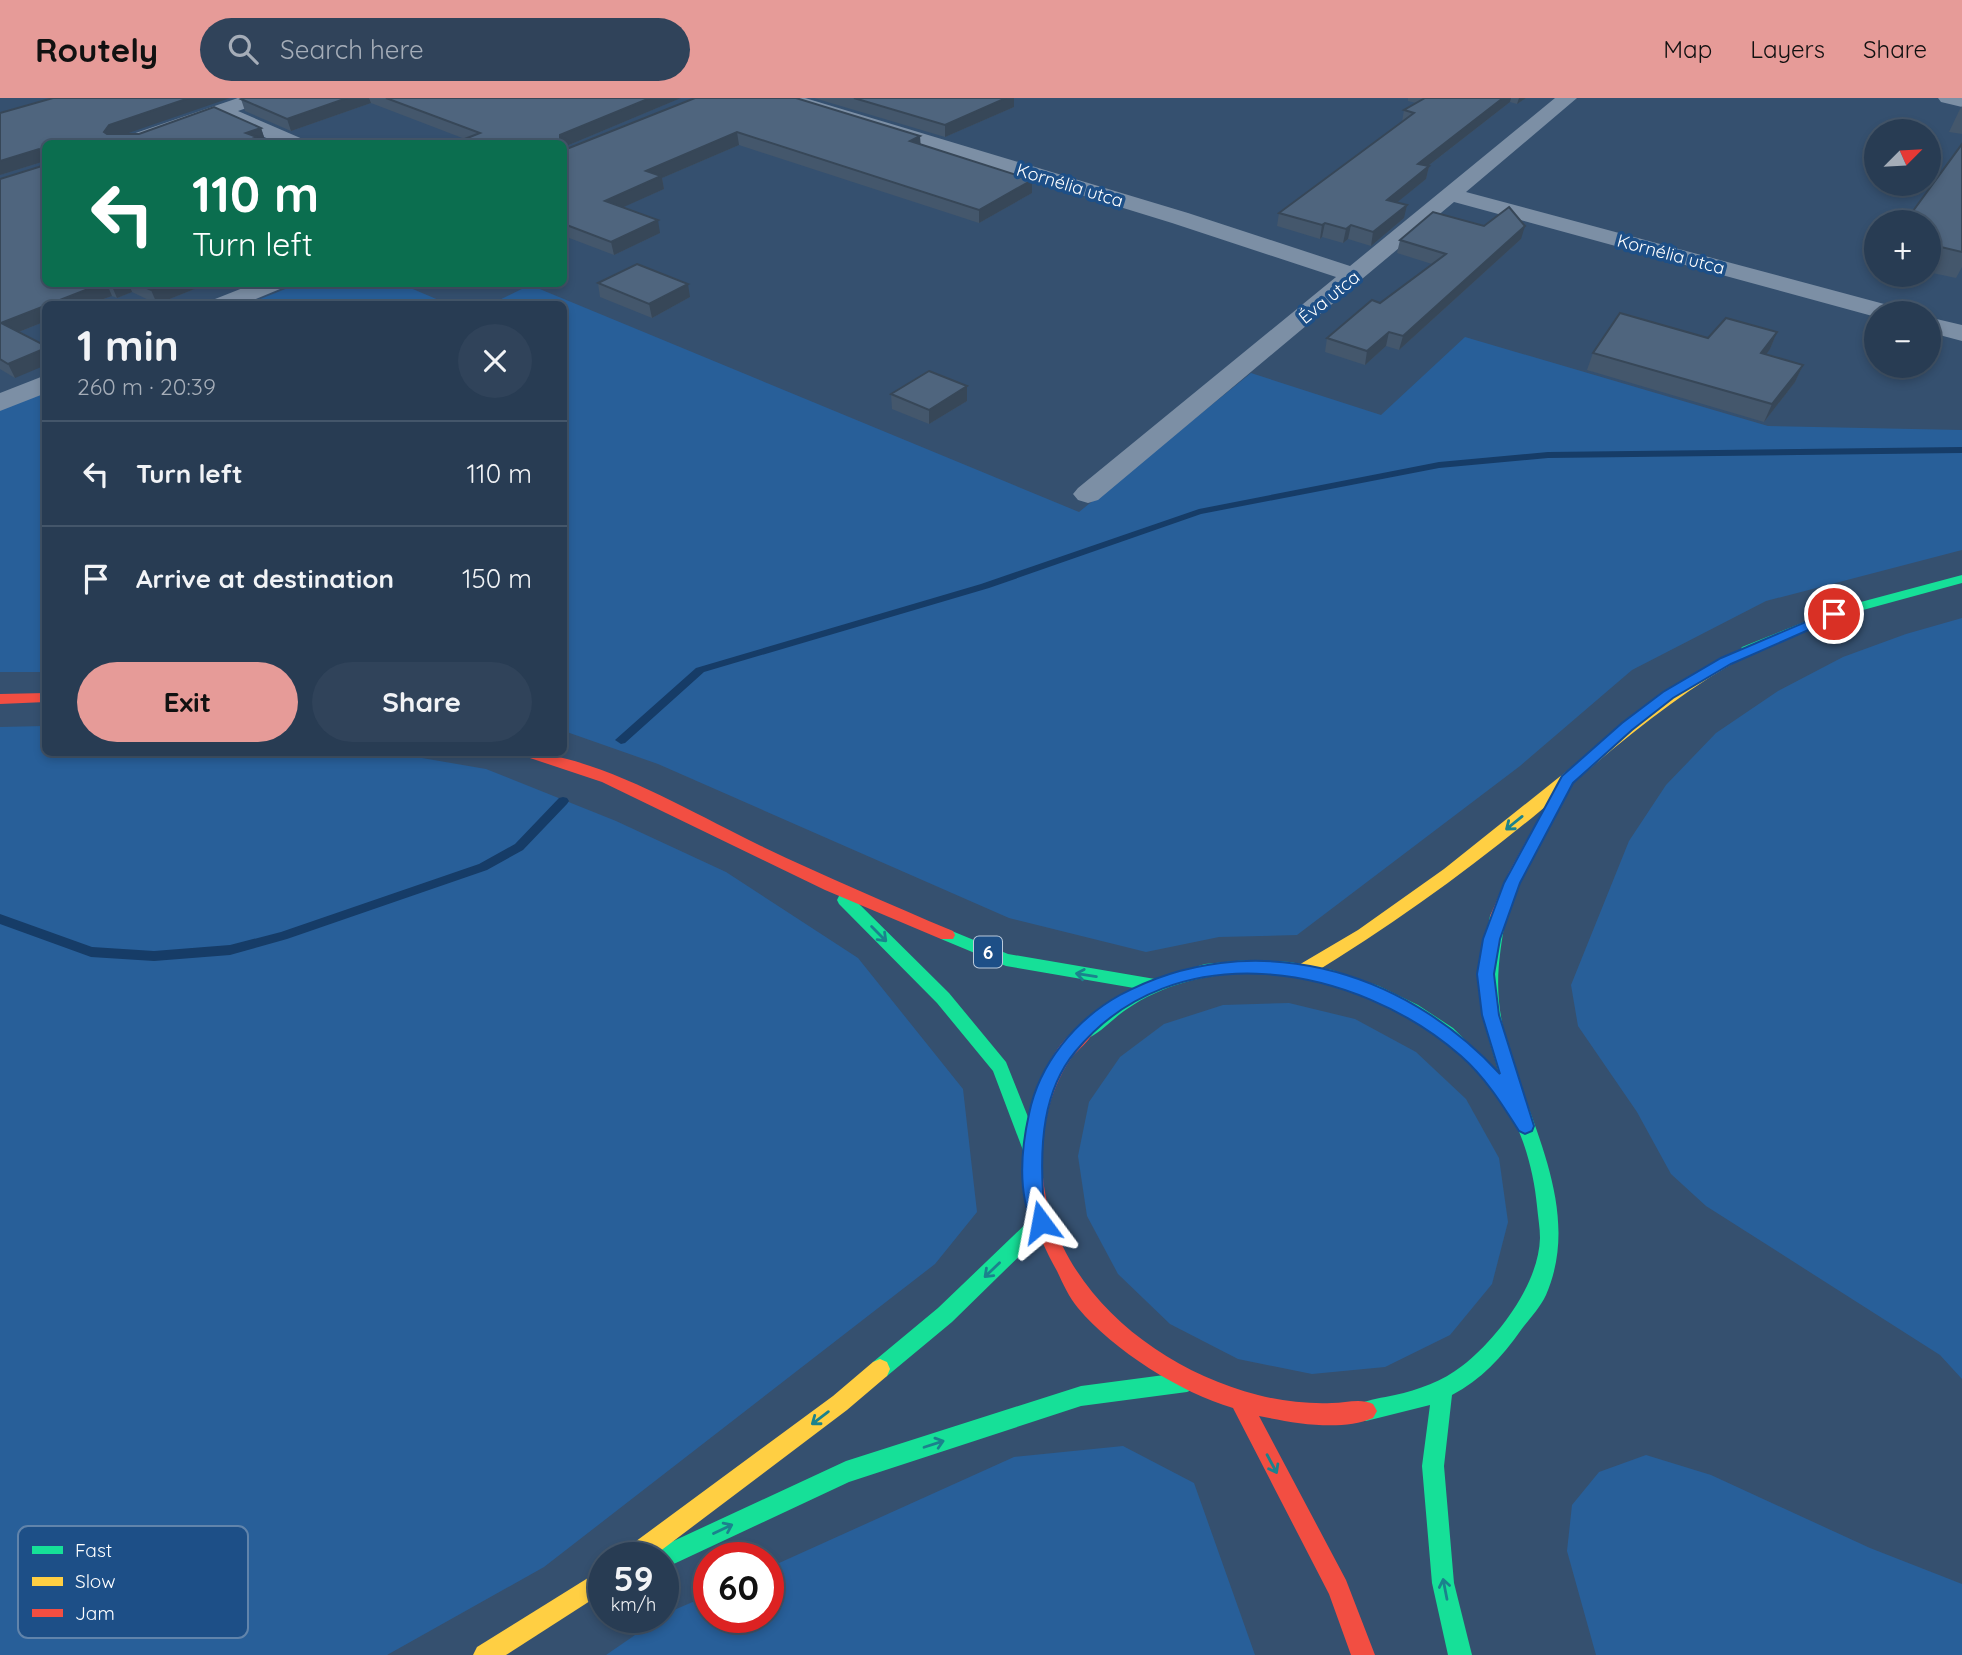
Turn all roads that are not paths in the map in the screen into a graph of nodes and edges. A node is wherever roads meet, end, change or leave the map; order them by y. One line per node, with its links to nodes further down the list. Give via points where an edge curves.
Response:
1 (257, 98): 6 (street)
2 (785, 98): 10 (street, Kornélia utca)
3 (1567, 98): 9 (street, Éva utca)
4 (1948, 98): 5 (street)
5 (1962, 101)
6 (219, 110): 7 (street); 8 (street)
7 (133, 140)
8 (289, 140)
9 (1452, 195): 10 (street, Éva utca); 13 (street, Kornélia utca)
10 (1355, 275): 18 (street, Éva utca)
11 (265, 287): 12 (street)
12 (231, 301)
13 (1864, 306)
14 (1941, 327): 15 (street)
15 (1962, 333)
16 (42, 385): 17 (street)
17 (0, 402)
18 (1088, 494)
19 (1962, 579): 23 (main road, 6, via 1834,614 1726,661 1627,726)
20 (42, 696): 21 (main road)
21 (0, 699)
22 (538, 756): 24 (main road, 6, via 607,778)
23 (1567, 780): 25 (main road, 6, one-way to 25, via 1418,901); 27 (main road, 6, via 1512,883 1485,974 1491,1015)
24 (831, 886): 26 (main road, 6, one-way to 24, via 1006,960); 28 (main road, 6, one-way to 28, via 943,998 1000,1066)
25 (1303, 971): 26 (main road, 6, via 1211,969); 27 (main road, 6, via 1359,986 1432,1023 1469,1052 1501,1087)
26 (1154, 985): 28 (main road, 6, via 1107,1010 1068,1047 1042,1093)
27 (1525, 1126): 31 (main road, 6, via 1548,1191 1547,1258 1538,1290 1501,1348)
28 (1031, 1147): 29 (main road, 6, via 1034,1197)
29 (1041, 1222): 30 (main road, 6, via 1071,1284 1094,1312 1152,1362); 33 (main road, one-way to 33, via 945,1315 840,1403)
30 (1187, 1382): 32 (main road, 6); 34 (main road, one-way to 30, via 846,1472 1081,1396)
31 (1442, 1391): 32 (main road, 6, via 1396,1408 1346,1416 1293,1414); 38 (main road, one-way to 31, via 1443,1583 1433,1466)
32 (1241, 1403): 37 (main road, one-way to 37, via 1338,1588)
33 (653, 1542)
34 (679, 1550)
35 (588, 1591): 36 (main road)
36 (485, 1655)
37 (1363, 1655)
38 (1460, 1655)

